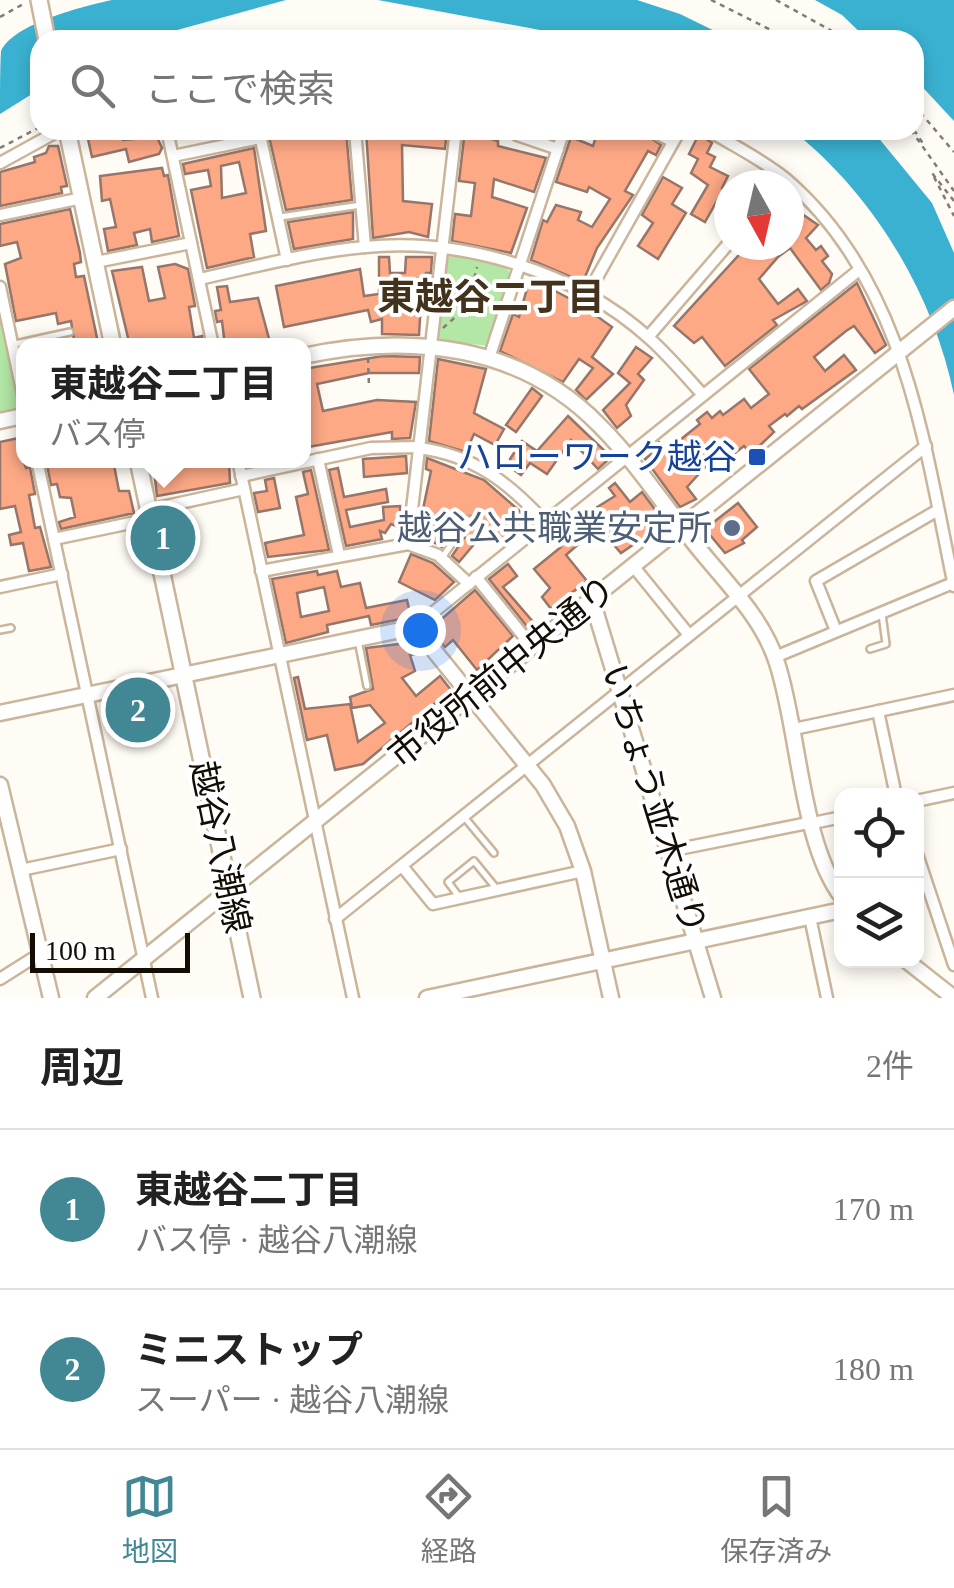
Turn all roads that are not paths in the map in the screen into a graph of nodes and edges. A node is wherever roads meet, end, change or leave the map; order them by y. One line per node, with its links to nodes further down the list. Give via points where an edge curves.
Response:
1 (35, 0): 2 (main road)
2 (45, 30)
3 (44, 140): 18 (street)
4 (66, 140): 20 (main road)
5 (169, 140): 17 (street)
6 (236, 140): 17 (street)
7 (261, 140): 24 (street)
8 (355, 140): 21 (street)
9 (455, 140): 27 (street)
10 (532, 140): 16 (street)
11 (561, 140): 16 (street)
12 (664, 140): 15 (lane)
13 (674, 140): 15 (street)
14 (722, 140): 19 (street)
15 (672, 144): 35 (street)
16 (558, 150): 31 (street)
17 (173, 156): 25 (street)
18 (0, 163)
19 (765, 170)
20 (82, 198): 23 (street); 30 (main road)
21 (361, 205): 24 (lane); 26 (street)
22 (804, 207): 32 (street)
23 (0, 216)
24 (278, 218): 28 (street)
25 (191, 244): 30 (street); 33 (street)
26 (365, 246): 27 (street); 28 (street)
27 (442, 248): 31 (street); 42 (street)
28 (287, 260): 33 (street)
29 (714, 260): 38 (street)
30 (96, 262): 40 (main road)
31 (519, 266): 35 (street); 47 (street)
32 (858, 270): 45 (street); 49 (street)
33 (199, 279): 41 (street)
34 (0, 290): 44 (street)
35 (586, 295): 38 (street)
36 (954, 308): 45 (street, 市役所前中央通り)
37 (70, 332): 39 (lane)
38 (648, 337): 49 (street)
39 (43, 338)
40 (112, 338)
41 (211, 338)
42 (431, 338): 46 (street); 47 (street); 51 (street)
43 (16, 344): 44 (lane)
44 (12, 345): 48 (street)
45 (905, 348): 50 (street); 65 (street, 市役所前中央通り)
46 (311, 354)
47 (488, 358): 52 (street, via 567,398)
48 (16, 363)
49 (702, 394): 52 (street)
50 (926, 446): 61 (street); 76 (street)
51 (419, 447): 53 (street, via 371,448); 64 (street, via 486,470); 67 (street)
52 (626, 457): 64 (street); 65 (street)
53 (318, 460): 54 (street); 68 (street)
54 (311, 461)
55 (39, 468): 66 (street)
56 (140, 468): 62 (main road, 越谷八潮線)
57 (240, 468): 59 (street)
58 (280, 468): 59 (street)
59 (241, 476): 60 (street)
60 (244, 488): 62 (street); 71 (street)
61 (938, 510): 74 (street); 82 (street, via 816,580)
62 (149, 514): 66 (street); 89 (main road, 越谷八潮線)
63 (468, 520): 69 (lane)
64 (544, 521): 73 (street)
65 (682, 528): 70 (street, 市役所前中央通り); 76 (street)
66 (54, 539): 72 (street)
67 (408, 544): 68 (street); 69 (street)
68 (340, 555): 71 (street)
69 (442, 558): 73 (street)
70 (634, 566): 77 (street, 市役所前中央通り); 83 (street)
71 (261, 571): 87 (street)
72 (62, 574): 75 (street); 92 (street)
73 (472, 580): 79 (street); 85 (street)
74 (954, 585): 78 (street)
75 (0, 587)
76 (737, 596): 83 (street); 88 (street)
77 (592, 600): 85 (street, 市役所前中央通り); 91 (street, いちょう並木通り)
78 (882, 613): 82 (street); 86 (lane, via 886,644)
79 (415, 627): 84 (street); 94 (street)
80 (10, 628): 81 (lane)
81 (0, 630)
82 (836, 631): 88 (street)
83 (689, 635): 91 (street)
84 (357, 638): 87 (street); 90 (lane)
85 (532, 648): 94 (street, 市役所前中央通り)
86 (870, 649)
87 (279, 654): 89 (street); 105 (street)
88 (775, 657): 97 (street)
89 (183, 675): 92 (street); 117 (main road, 越谷八潮線)
90 (367, 686)
91 (622, 689): 98 (street); 109 (street, いちょう並木通り)
92 (88, 694): 96 (street); 108 (street)
93 (954, 695): 95 (street)
94 (472, 696): 98 (street); 105 (street, 市役所前中央通り)
95 (878, 710): 97 (street); 100 (street)
96 (0, 713)
97 (794, 728): 106 (street)
98 (527, 765): 103 (street); 113 (street, via 555,802)
99 (0, 785): 107 (street)
100 (894, 788)
101 (954, 793): 102 (street)
102 (924, 799)
103 (463, 816): 110 (lane); 111 (street)
104 (834, 819): 106 (street)
105 (315, 821): 117 (street, 市役所前中央通り); 121 (street)
106 (813, 823): 109 (street); 115 (street)
107 (6, 831): 112 (street)
108 (120, 849): 112 (street); 124 (street)
109 (669, 852): 122 (street, いちょう並木通り)
110 (494, 853)
111 (402, 866): 118 (street, via 433,904); 121 (street)
112 (21, 870): 123 (street)
113 (583, 871): 116 (street); 125 (street)
114 (924, 875): 126 (street)
115 (834, 883)
116 (498, 890): 118 (street); 118 (lane, via 474,860 448,882)
117 (230, 891): 124 (street, 市役所前中央通り); 132 (main road, 越谷八潮線)
118 (460, 898)
119 (834, 912): 120 (street)
120 (810, 917): 122 (street); 137 (street)
121 (335, 919): 133 (street)
122 (696, 941): 125 (street); 136 (street, いちょう並木通り)
123 (41, 953): 128 (street); 129 (street)
124 (144, 960): 130 (street, 市役所前中央通り); 131 (street)
125 (603, 961): 134 (street); 135 (street)
126 (954, 965)
127 (918, 968): 138 (street)
128 (0, 979)
129 (51, 998)
130 (96, 998)
131 (152, 998)
132 (252, 998)
133 (353, 998)
134 (427, 998)
135 (610, 998)
136 (713, 998)
137 (827, 998)
138 (954, 998)

